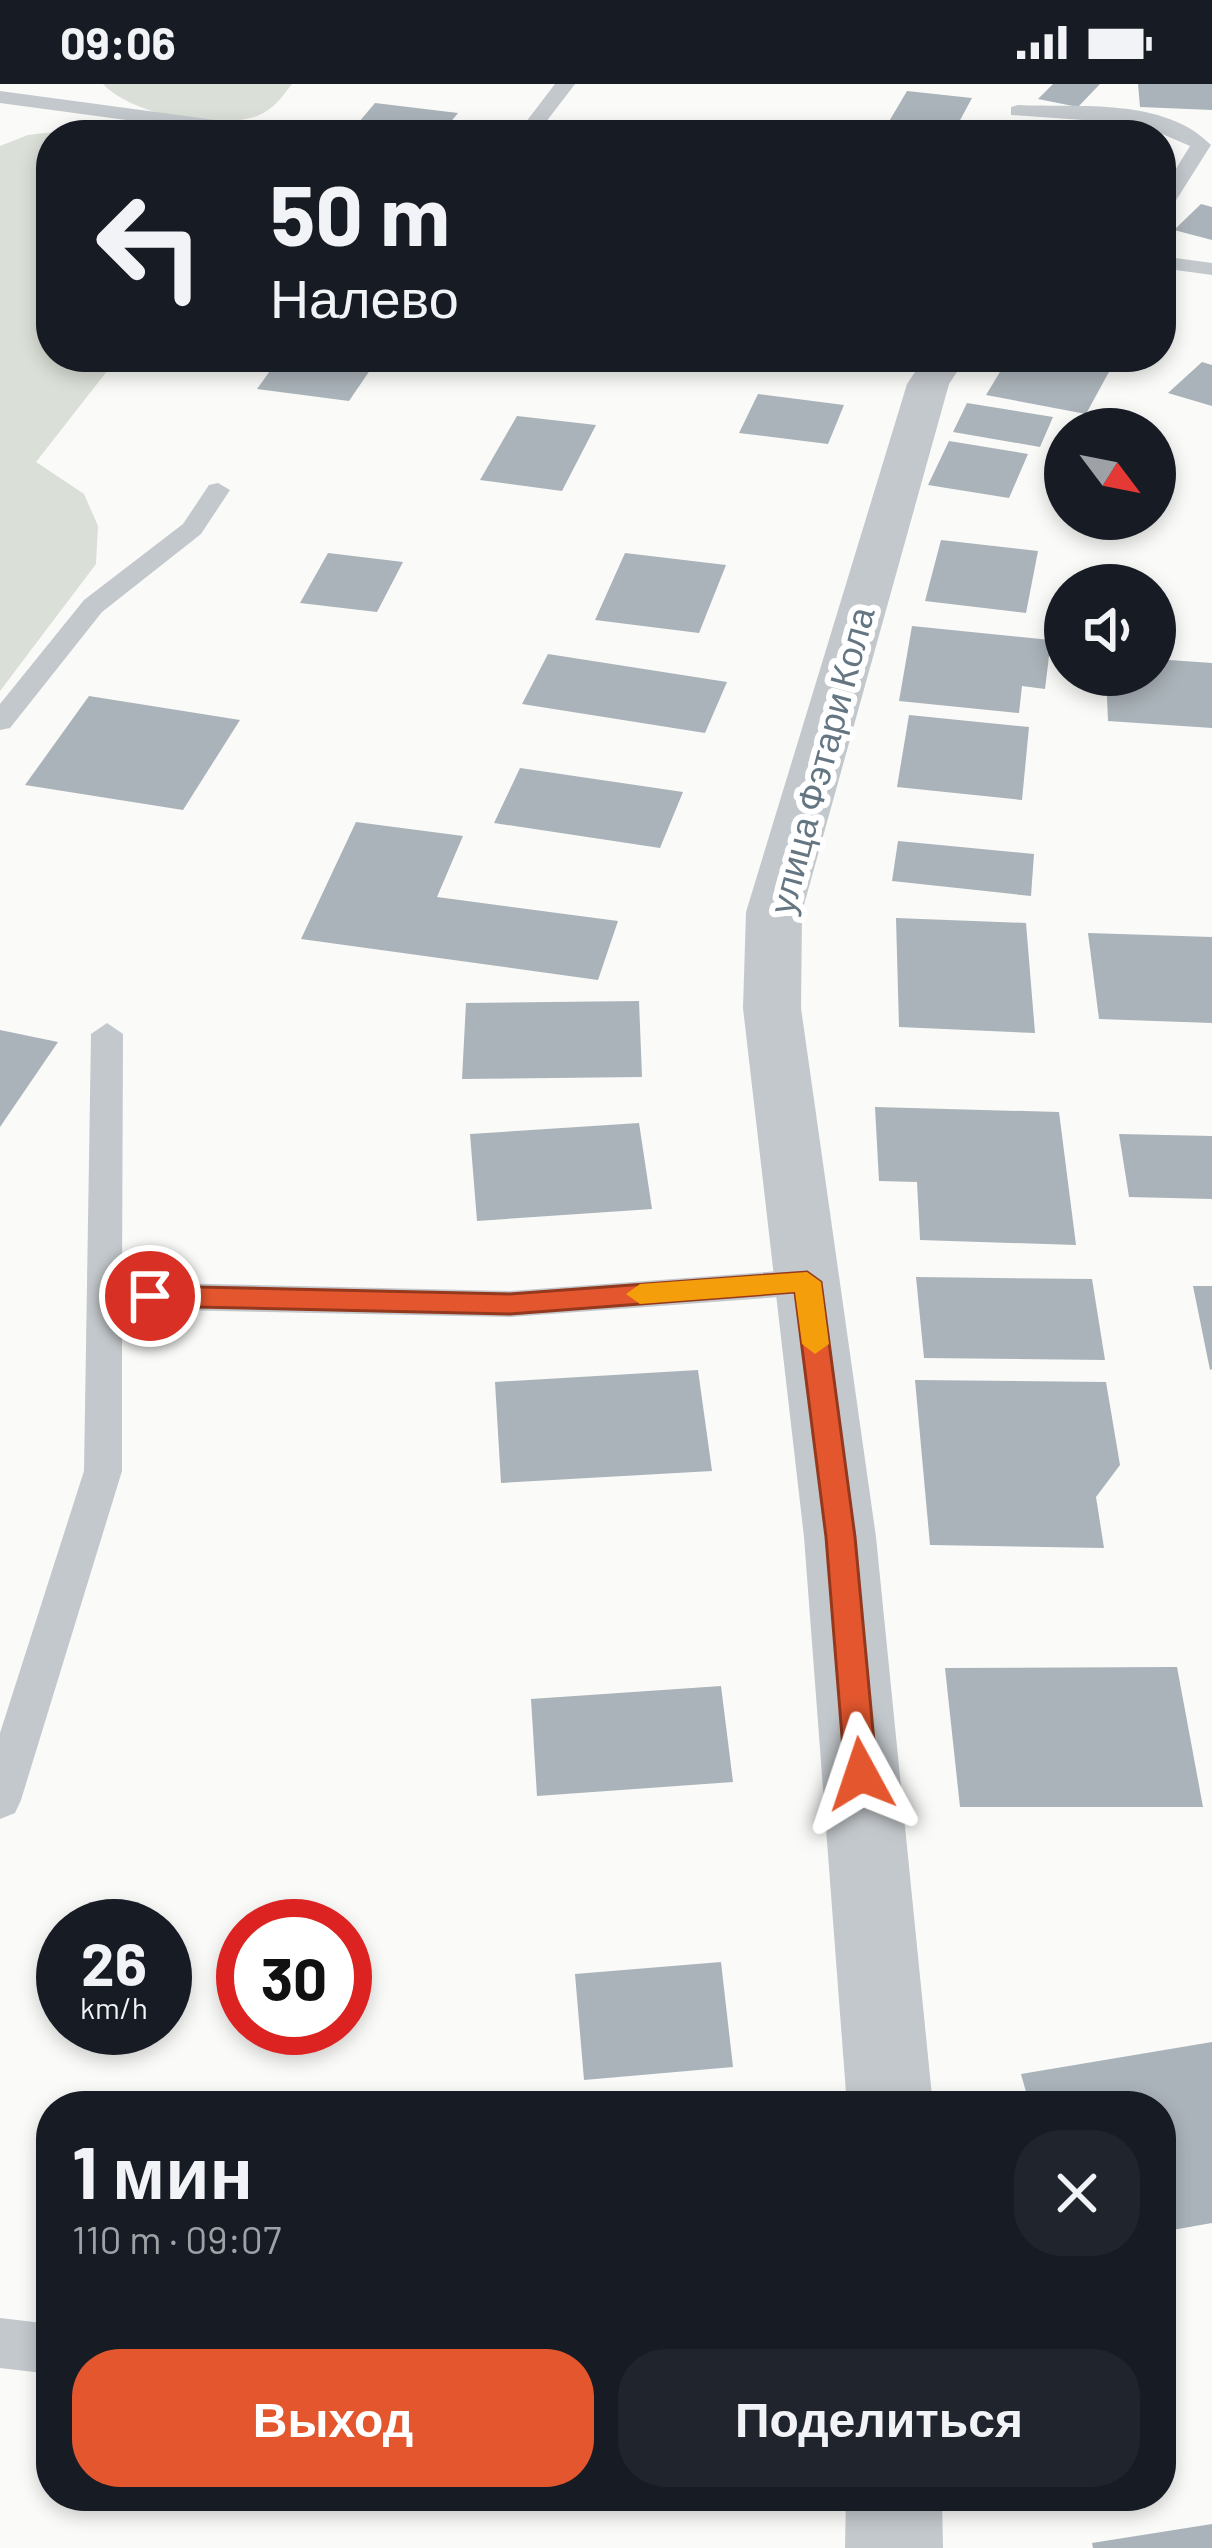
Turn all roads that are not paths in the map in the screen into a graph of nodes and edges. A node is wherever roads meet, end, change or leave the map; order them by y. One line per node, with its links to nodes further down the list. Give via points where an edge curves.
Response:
1 (565, 84): 6 (lane)
2 (1016, 87): 4 (lane)
3 (0, 97): 5 (lane)
4 (1018, 111): 7 (lane); 8 (lane)
5 (171, 120)
6 (537, 120)
7 (1019, 120)
8 (1142, 120)
9 (1176, 128): 10 (lane, via 1201,145)
10 (1176, 185)
11 (1176, 264): 12 (lane)
12 (1212, 269)
13 (936, 372): 17 (street, улица Фэтари Кола, via 774,912 772,1008)
14 (218, 490): 15 (lane, via 192,529 93,606)
15 (0, 722)
16 (106, 1034): 18 (lane)
17 (807, 1282): 18 (lane, via 510,1304); 20 (street, улица Фэтари Кола, via 840,1537)
18 (105, 1295): 19 (lane, via 103,1472)
19 (0, 1800)
20 (889, 2091)
21 (0, 2343): 22 (lane)
22 (36, 2347)
23 (894, 2511): 24 (street)
24 (894, 2548)

